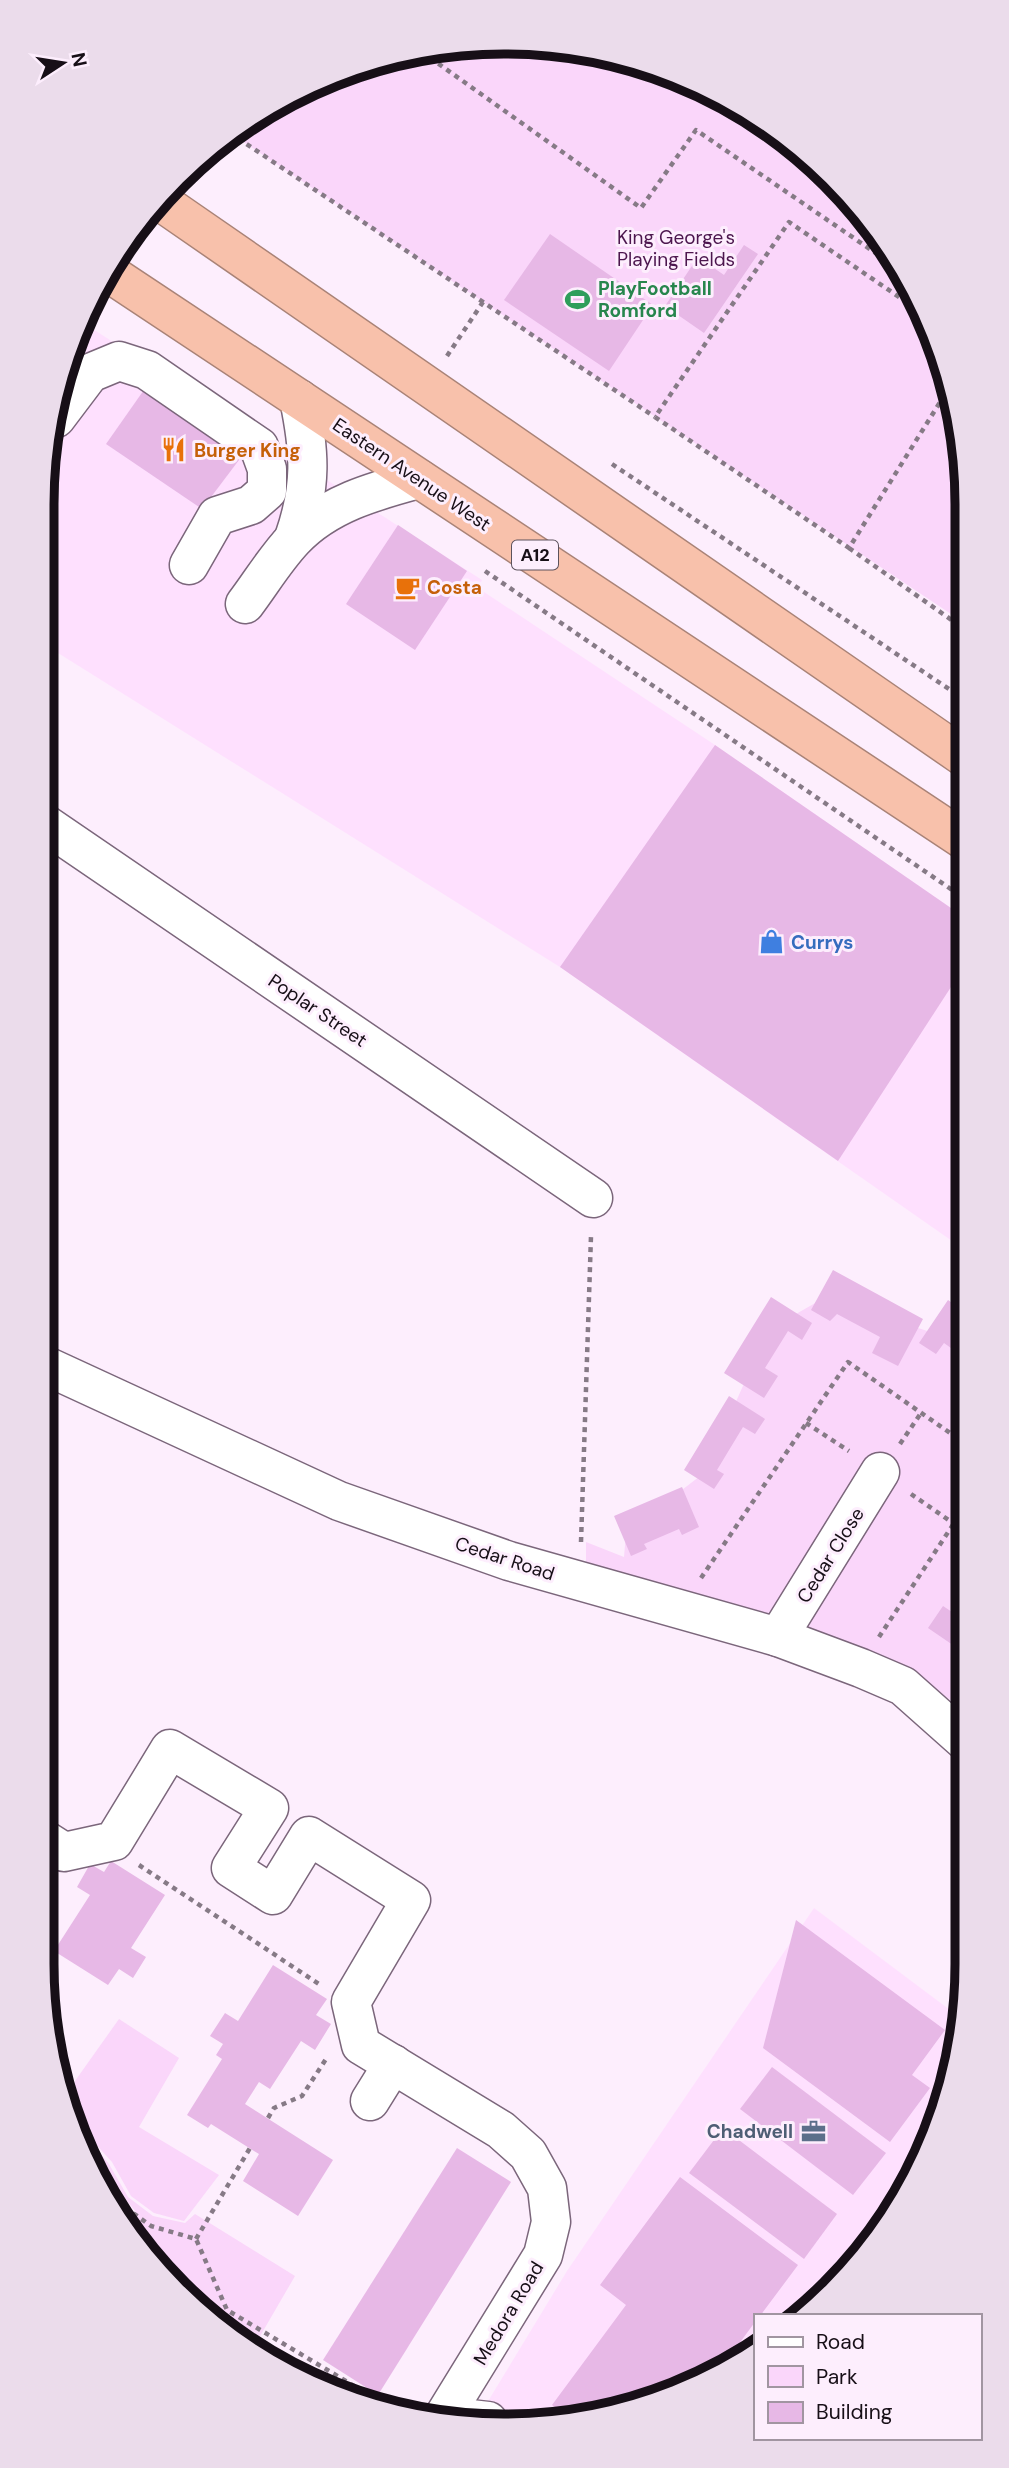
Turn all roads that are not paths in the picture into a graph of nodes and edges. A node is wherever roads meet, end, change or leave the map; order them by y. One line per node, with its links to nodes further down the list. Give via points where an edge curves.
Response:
1 (168, 206): 9 (highway)
2 (116, 278): 3 (highway, Eastern Avenue West / A12)
3 (299, 399): 5 (highway, Eastern Avenue West / A12); 6 (street, via 309,444 309,477)
4 (66, 405): 7 (street, via 90,373 119,361 147,370 259,447 267,470 267,491 251,505 217,516)
5 (419, 479): 6 (street, via 337,506); 11 (highway, Eastern Avenue West / A12)
6 (294, 538): 8 (street)
7 (189, 565)
8 (245, 604)
9 (955, 751)
10 (54, 830): 12 (street, Poplar Street)
11 (955, 834)
12 (593, 1198)
13 (54, 1370): 15 (street, Cedar Road, via 339,1501 509,1561)
14 (880, 1472): 15 (street, Cedar Close)
15 (778, 1637): 16 (street, Cedar Road, via 903,1686)
16 (955, 1732)
17 (54, 1845): 18 (street, via 114,1841 170,1749 269,1808 231,1868 273,1895 309,1836 411,1900 351,2002)
18 (377, 2054): 19 (street); 20 (street, Medora Road, via 502,2130 528,2154 547,2188 551,2222 543,2255)
19 (370, 2101)
20 (447, 2410)

